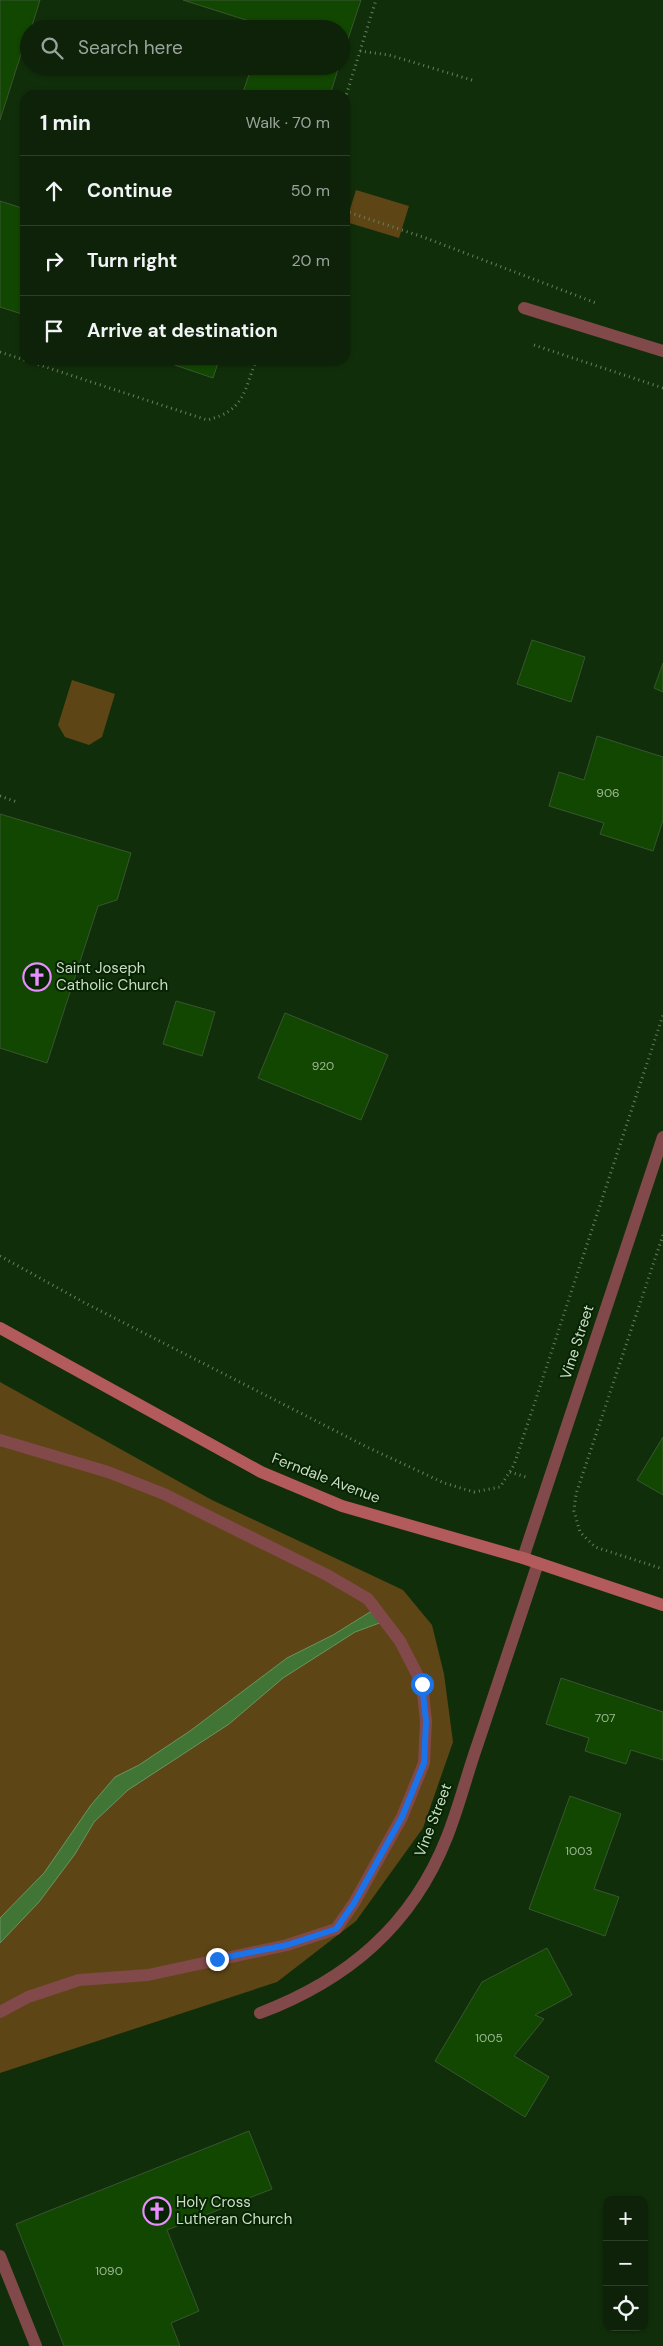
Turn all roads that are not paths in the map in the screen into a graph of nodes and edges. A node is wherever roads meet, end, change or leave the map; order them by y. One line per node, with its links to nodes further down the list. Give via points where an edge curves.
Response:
1 (524, 308): 2 (street)
2 (663, 351)
3 (663, 1137): 6 (street, Vine Street)
4 (0, 1328): 6 (street, Ferndale Avenue, via 261,1472 342,1506)
5 (0, 1440): 9 (street, via 108,1472 164,1494 327,1574 368,1599 400,1641 422,1684 426,1721 424,1763 402,1817 336,1929 287,1945 148,1974 79,1980 28,1997)
6 (523, 1558): 7 (street, Ferndale Avenue)
7 (538, 1563): 8 (street, Ferndale Avenue); 10 (street, Vine Street, via 446,1837 425,1883 395,1924 362,1956 324,1984)
8 (663, 1605)
9 (0, 2012)
10 (260, 2013)
11 (0, 2256): 12 (street)
12 (36, 2346)

